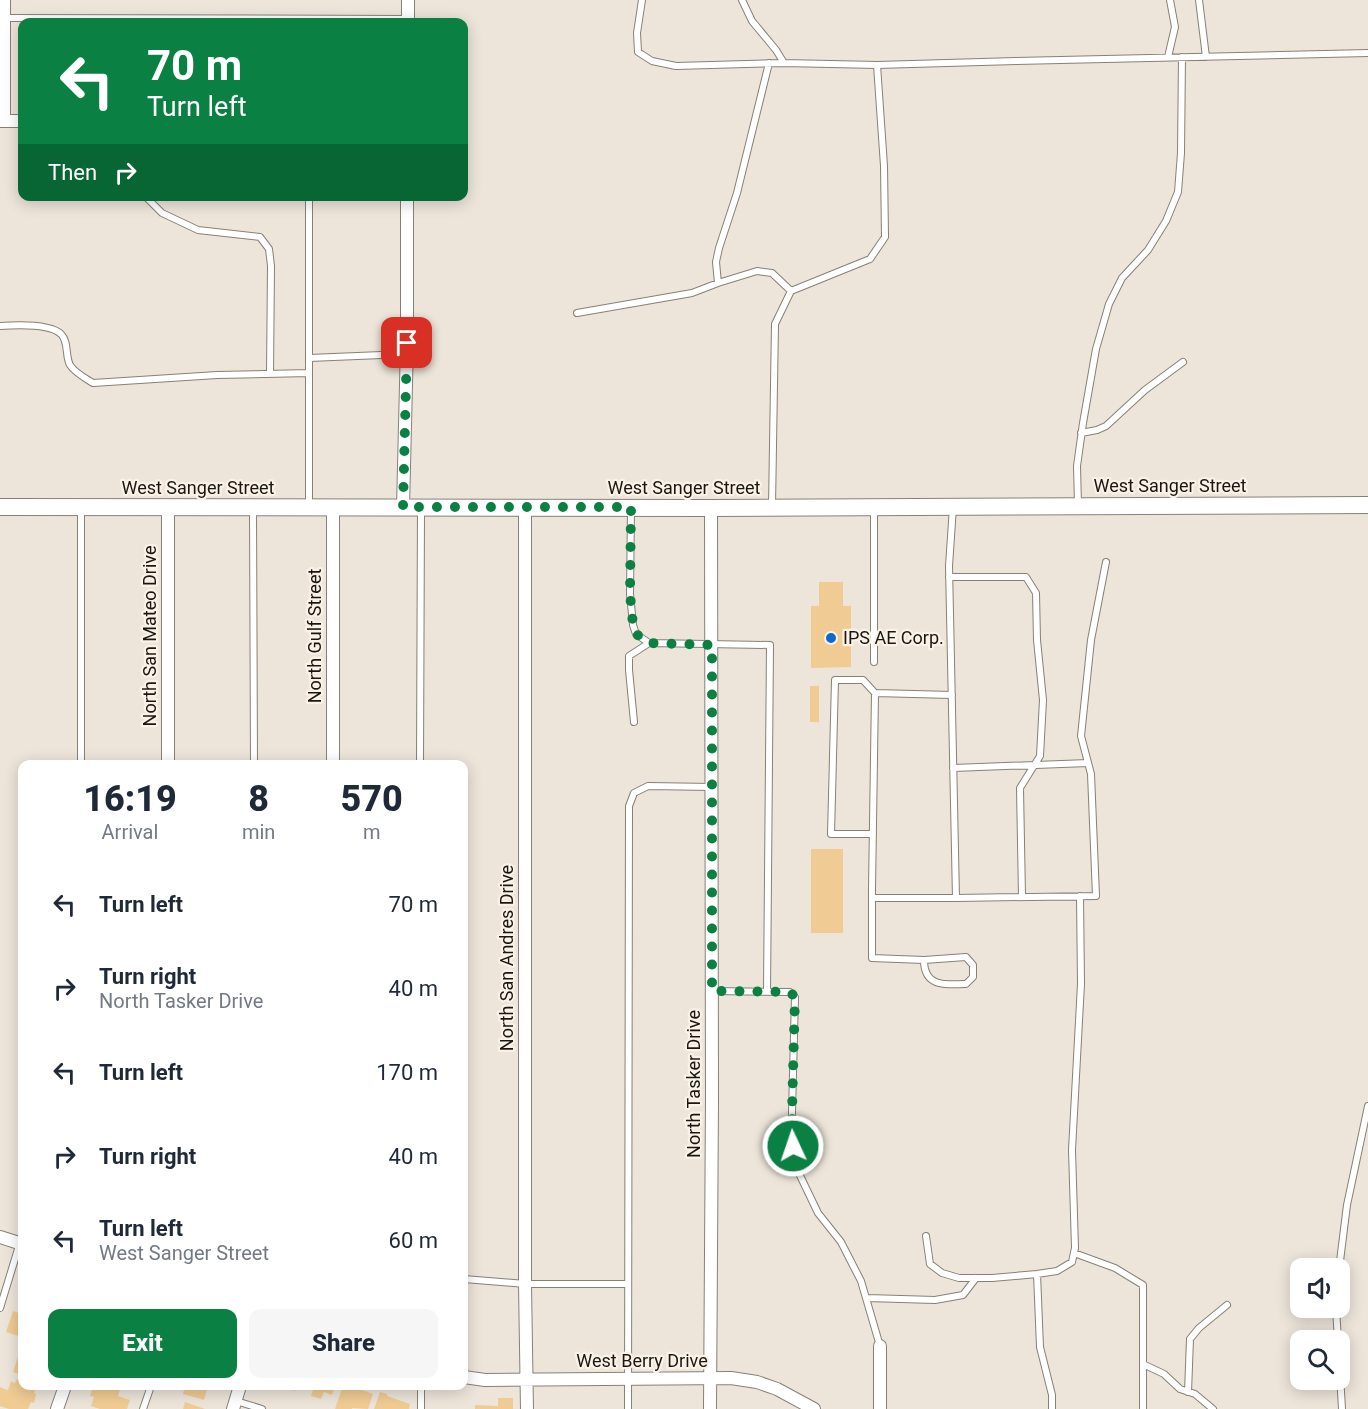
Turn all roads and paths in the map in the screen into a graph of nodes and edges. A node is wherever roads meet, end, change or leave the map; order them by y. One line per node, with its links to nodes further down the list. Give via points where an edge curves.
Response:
1 (4, 0): 7 (street)
2 (408, 0): 9 (street)
3 (642, 0): 14 (lane, via 638,52 652,61 676,66)
4 (742, 0): 15 (lane, via 752,21)
5 (1170, 0): 11 (lane, via 1175,27)
6 (1199, 0): 13 (lane)
7 (4, 18): 8 (lane); 17 (street)
8 (18, 18)
9 (408, 18)
10 (1368, 53): 13 (lane)
11 (1168, 57): 12 (lane); 16 (lane)
12 (1182, 57): 13 (lane); 31 (lane, via 1178,192 1148,250 1122,278 1108,304)
13 (1206, 57)
14 (769, 63): 15 (lane); 22 (lane, via 738,193 718,248)
15 (784, 63): 16 (lane)
16 (877, 65): 23 (lane, via 885,237 870,259)
17 (2, 121): 18 (street)
18 (18, 121)
19 (151, 201): 29 (lane, via 162,213 198,230 260,237 269,249)
20 (309, 201): 27 (lane)
21 (407, 201): 26 (street)
22 (718, 283): 23 (lane, via 757,271 771,273); 24 (lane, via 692,293)
23 (791, 291): 46 (lane, via 776,324)
24 (577, 313)
25 (0, 326): 29 (lane, via 42,327 62,334 69,364 93,383)
26 (406, 354): 27 (lane); 41 (street)
27 (309, 358): 30 (lane)
28 (1183, 362): 31 (lane, via 1106,426)
29 (270, 374): 30 (lane)
30 (309, 374): 39 (lane)
31 (1081, 433): 32 (lane)
32 (1078, 505): 33 (main road, West Sanger Street); 34 (main road, West Sanger Street)
33 (1368, 505)
34 (953, 506): 47 (main road, West Sanger Street); 49 (lane)
35 (0, 507): 36 (main road, West Sanger Street)
36 (81, 507): 37 (main road, West Sanger Street); 56 (lane)
37 (168, 507): 38 (main road, West Sanger Street); 57 (street, North San Mateo Drive)
38 (253, 507): 39 (main road, West Sanger Street); 58 (lane)
39 (309, 507): 40 (main road, West Sanger Street)
40 (333, 507): 41 (main road, West Sanger Street); 59 (street, North Gulf Street)
41 (403, 507): 42 (main road, West Sanger Street)
42 (421, 507): 43 (main road, West Sanger Street); 60 (lane)
43 (525, 507): 44 (main road, West Sanger Street); 83 (street, North San Andres Drive)
44 (631, 507): 45 (main road, West Sanger Street); 50 (lane, via 633,625 636,634)
45 (711, 507): 46 (main road, West Sanger Street); 51 (street, North Tasker Drive)
46 (772, 507): 47 (main road, West Sanger Street)
47 (874, 507): 52 (lane)
48 (1107, 562): 61 (lane, via 1091,640 1081,736)
49 (949, 577): 54 (lane); 62 (lane, via 1026,577 1036,593 1043,700 1040,756)
50 (649, 643): 51 (lane); 55 (lane, via 629,656)
51 (712, 645): 64 (street, North Tasker Drive); 72 (lane, via 770,645)
52 (873, 662)
53 (875, 693): 54 (lane); 65 (lane); 65 (lane, via 863,680 835,680 831,834)
54 (952, 695): 63 (lane)
55 (634, 722)
56 (81, 760)
57 (168, 760)
58 (254, 760)
59 (333, 760)
60 (420, 760)
61 (1088, 763): 62 (lane); 66 (lane, via 1096,896)
62 (1034, 764): 63 (lane); 67 (lane, via 1020,788)
63 (953, 768): 69 (lane)
64 (712, 787): 71 (street, North Tasker Drive); 84 (lane, via 648,786 634,793 629,806)
65 (873, 834): 68 (lane)
66 (1080, 896): 67 (lane); 78 (lane, via 1081,984 1072,1150)
67 (1022, 897): 69 (lane)
68 (872, 898): 69 (lane); 70 (lane, via 872,958)
69 (956, 898)
70 (924, 960): 70 (lane, via 966,957 973,965 973,977 966,984 936,984 924,969)
71 (712, 991): 72 (lane); 93 (street, North Tasker Drive)
72 (767, 992): 85 (lane, via 790,992 795,997 794,1163 818,1213 841,1242)
73 (1368, 1106): 79 (lane)
74 (926, 1236): 81 (lane, via 930,1264 942,1273)
75 (0, 1237): 76 (street)
76 (18, 1240)
77 (18, 1253): 87 (lane)
78 (1074, 1253): 80 (lane, via 1072,1262 1057,1271); 89 (lane, via 1115,1268 1143,1285)
79 (1340, 1258)
80 (1037, 1274): 81 (lane); 111 (lane, via 1040,1347)
81 (976, 1278): 85 (lane, via 963,1295 935,1300)
82 (468, 1279): 83 (lane)
83 (525, 1284): 84 (lane); 91 (street, North San Andres Drive)
84 (628, 1284): 92 (lane)
85 (867, 1298): 88 (lane)
86 (1227, 1305): 99 (lane, via 1190,1339)
87 (0, 1308)
88 (880, 1346): 110 (street)
89 (1143, 1364): 99 (lane); 112 (lane)
90 (468, 1378): 91 (street, West Berry Drive)
91 (527, 1379): 92 (street, West Berry Drive); 106 (street, North San Andres Drive)
92 (628, 1379): 93 (street, West Berry Drive); 107 (lane)
93 (710, 1379): 100 (street, West Berry Drive, via 757,1382 777,1389); 108 (street, North Tasker Drive)
94 (64, 1390): 102 (street)
95 (150, 1390): 103 (lane)
96 (239, 1390): 101 (street)
97 (421, 1390): 105 (lane)
98 (1341, 1390): 114 (lane)
99 (1188, 1392): 113 (lane)
100 (795, 1404): 109 (street, West Berry Drive)
101 (235, 1405): 104 (lane)
102 (57, 1409)
103 (143, 1409)
104 (261, 1409)
105 (421, 1409)
106 (527, 1409)
107 (628, 1409)
108 (710, 1409)
109 (814, 1409)
110 (880, 1409)
111 (1052, 1409)
112 (1143, 1409)
113 (1213, 1409)
114 (1342, 1409)

